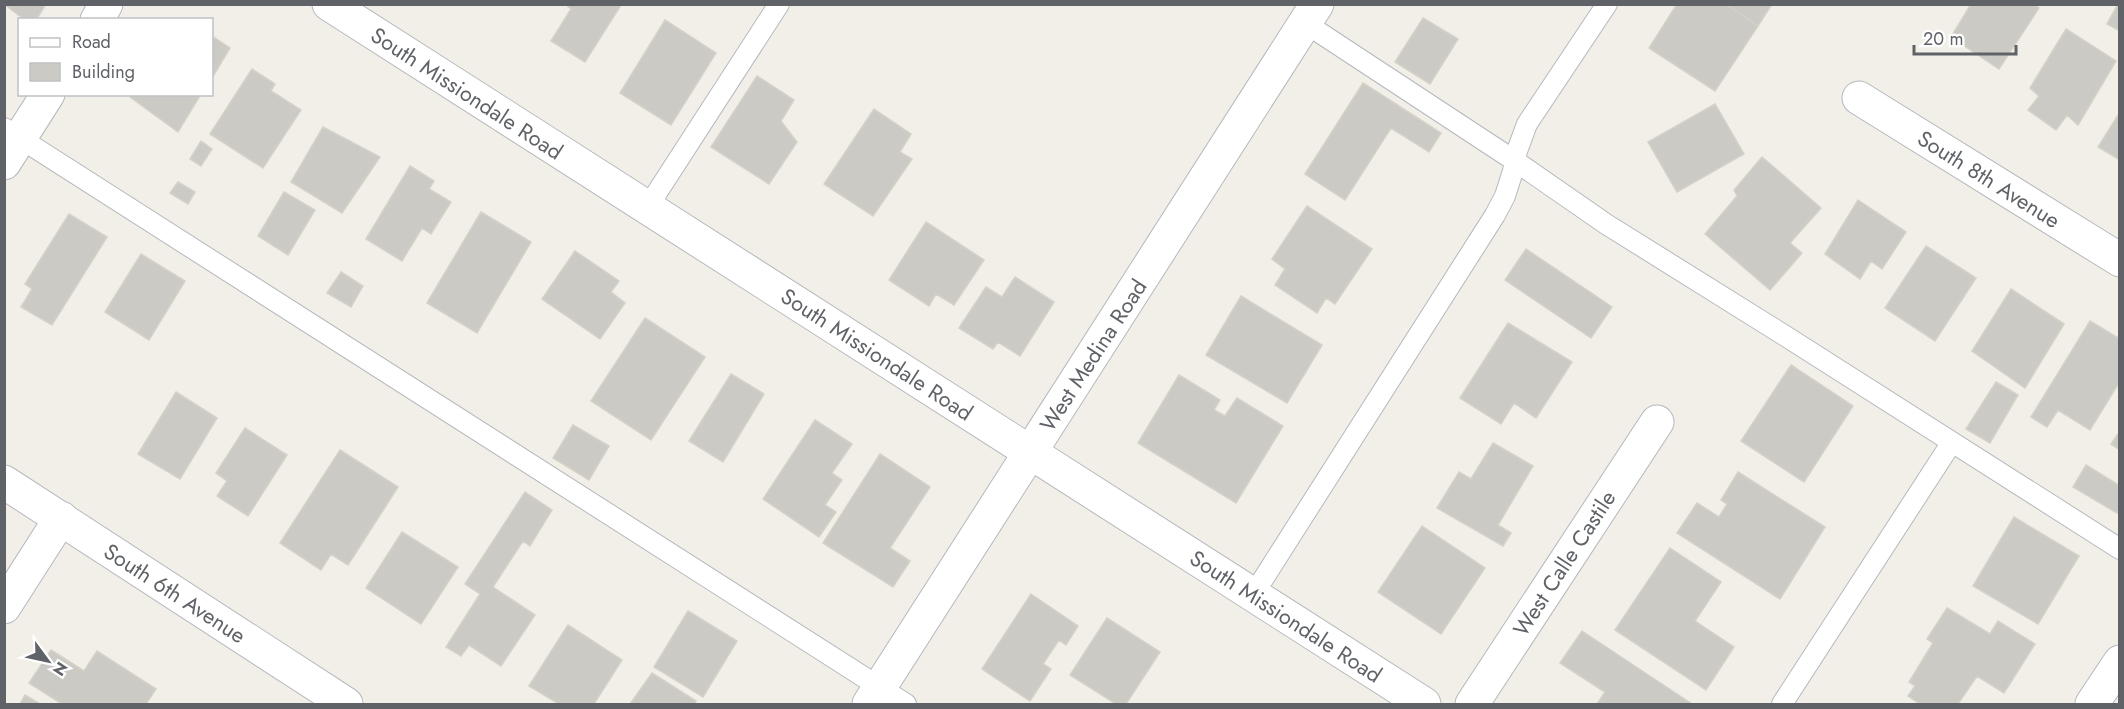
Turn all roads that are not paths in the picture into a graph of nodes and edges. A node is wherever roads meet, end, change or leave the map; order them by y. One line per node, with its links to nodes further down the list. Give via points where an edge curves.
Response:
1 (106, 4): 6 (street)
2 (329, 4): 11 (street, South Missiondale Road)
3 (779, 4): 11 (lane)
4 (1607, 4): 10 (lane, via 1527,123)
5 (1311, 14): 10 (lane); 15 (street, West Medina Road)
6 (98, 18)
7 (46, 96): 9 (street)
8 (1859, 98): 12 (street, South 8th Avenue)
9 (10, 143): 22 (lane)
10 (1515, 161): 14 (lane, via 1606,224); 19 (lane, via 1495,215)
11 (647, 208): 15 (street, South Missiondale Road)
12 (2120, 260)
13 (1657, 422): 25 (street, West Calle Castile)
14 (1952, 442): 18 (lane); 26 (lane)
15 (1031, 453): 19 (street, South Missiondale Road); 22 (street, West Medina Road)
16 (4, 482): 17 (street, South 6th Avenue)
17 (61, 519): 20 (street); 23 (street, South 6th Avenue)
18 (2120, 549)
19 (1253, 595): 24 (street, South Missiondale Road)
20 (4, 607)
21 (2120, 662): 27 (street)
22 (885, 699)
23 (346, 705)
24 (1424, 705)
25 (1472, 705)
26 (1782, 705)
27 (2092, 705)

